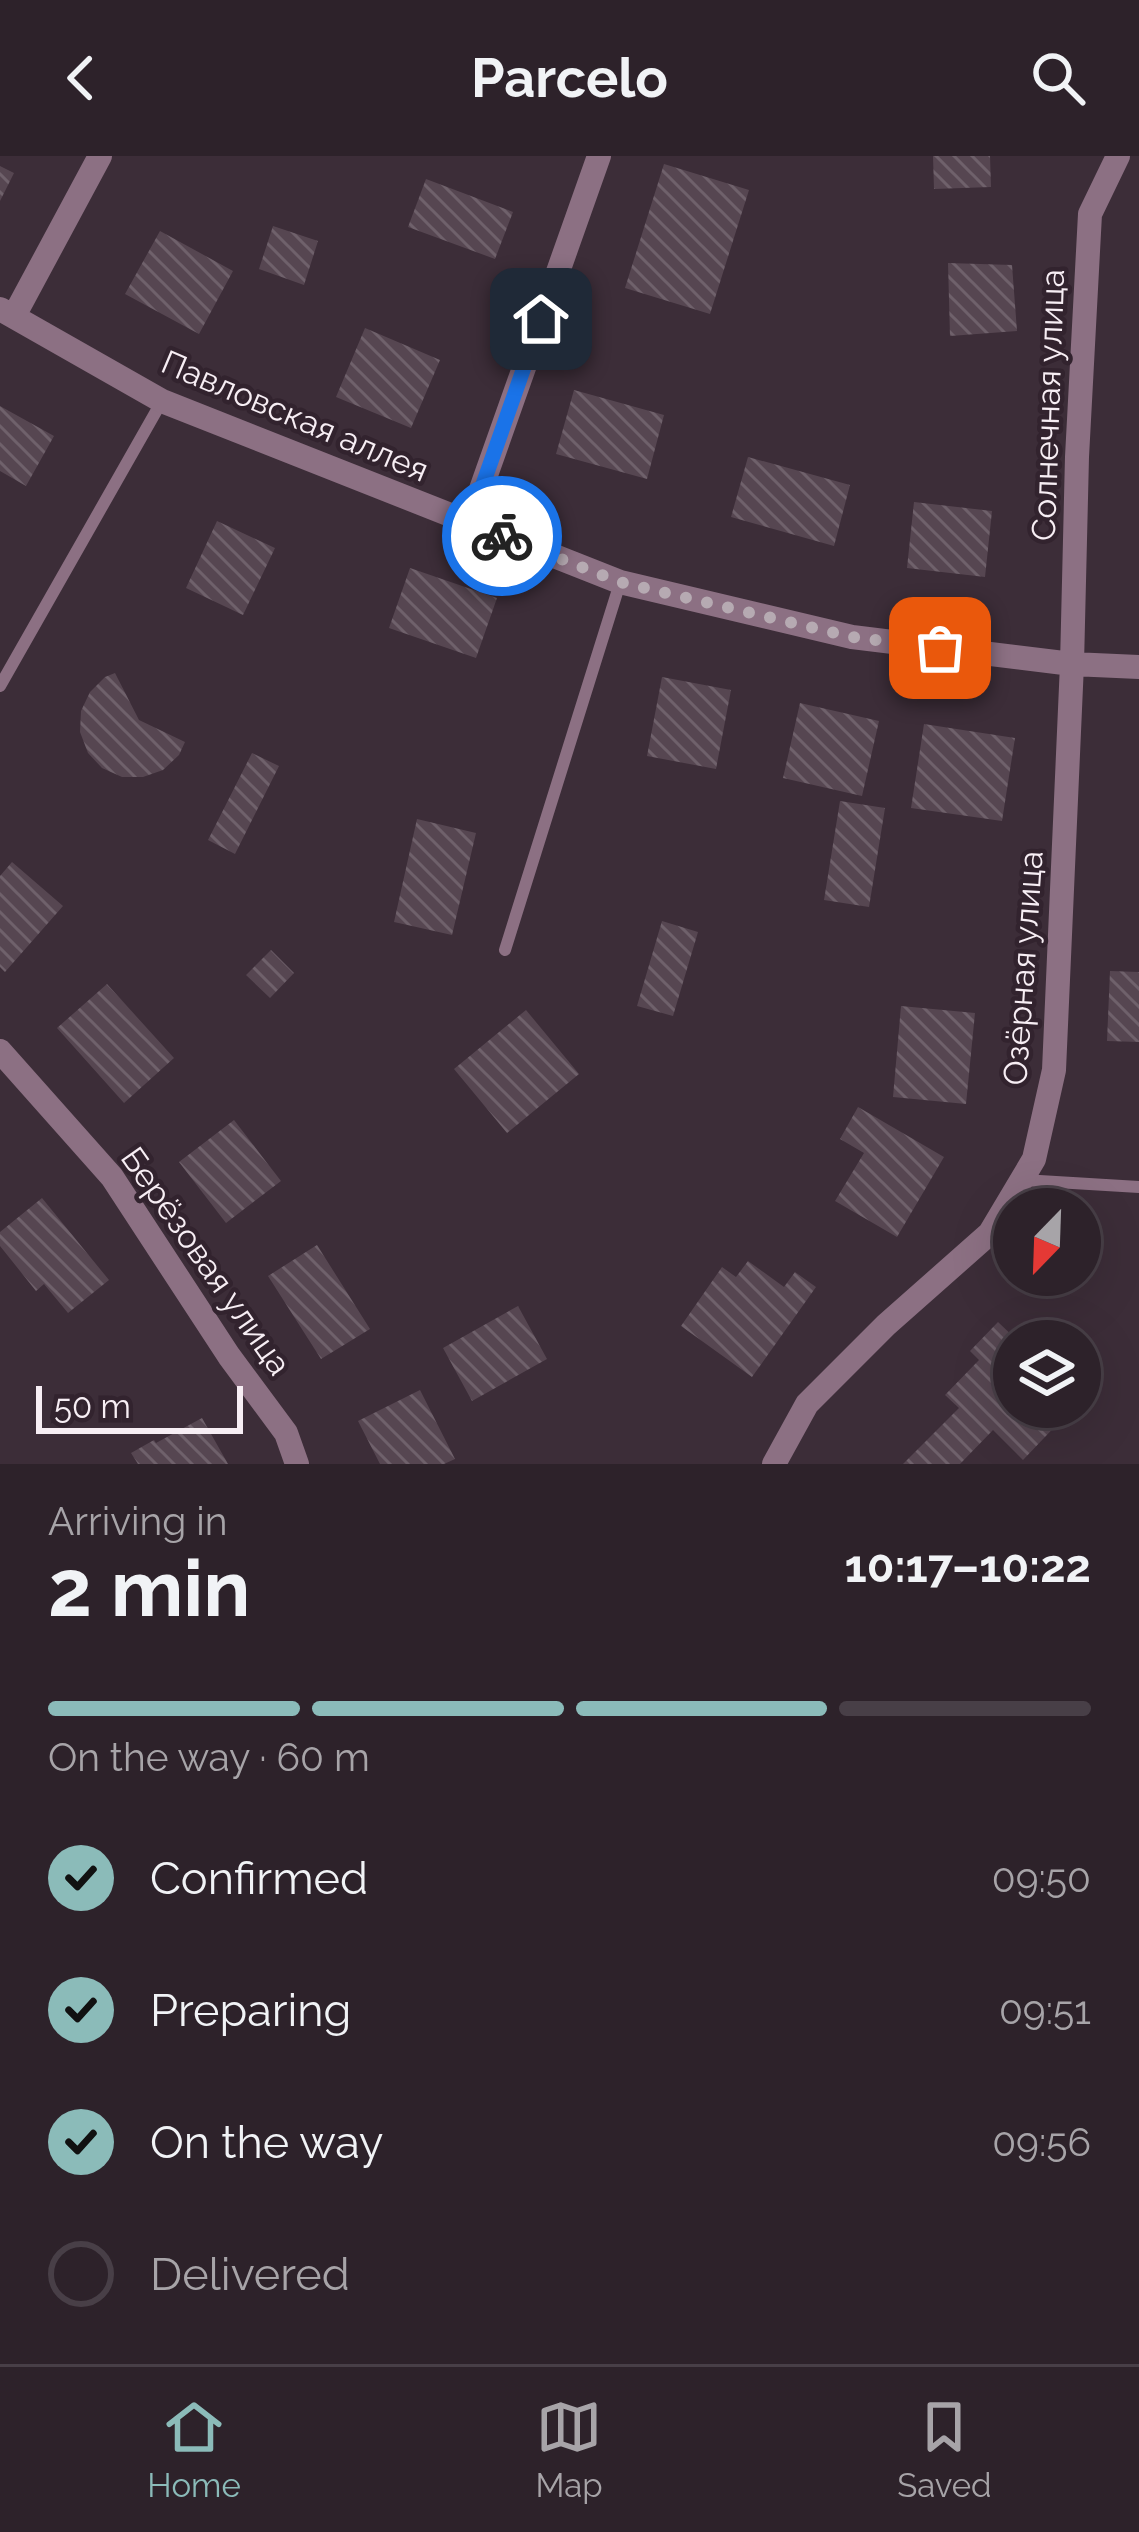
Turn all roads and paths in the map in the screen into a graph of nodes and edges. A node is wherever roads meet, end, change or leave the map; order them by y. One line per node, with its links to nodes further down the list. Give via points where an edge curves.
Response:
1 (100, 156): 4 (street)
2 (599, 156): 6 (street)
3 (1118, 156): 8 (street, Солнечная улица, via 1090,214)
4 (7, 313): 5 (street, Павловская аллея)
5 (162, 401): 6 (street, Павловская аллея); 10 (lane)
6 (469, 524): 7 (street, Павловская аллея)
7 (620, 582): 8 (street, Павловская аллея, via 852,637); 11 (lane)
8 (1072, 664): 9 (street, Павловская аллея); 13 (street, Озёрная улица, via 1054,1070)
9 (1139, 667)
10 (0, 686)
11 (506, 950)
12 (0, 1051): 15 (street, Берёзовая улица, via 112,1177 286,1433)
13 (1022, 1180): 14 (lane); 16 (street, Озёрная улица, via 990,1234 807,1404)
14 (1139, 1187)
15 (297, 1464)
16 (774, 1464)

